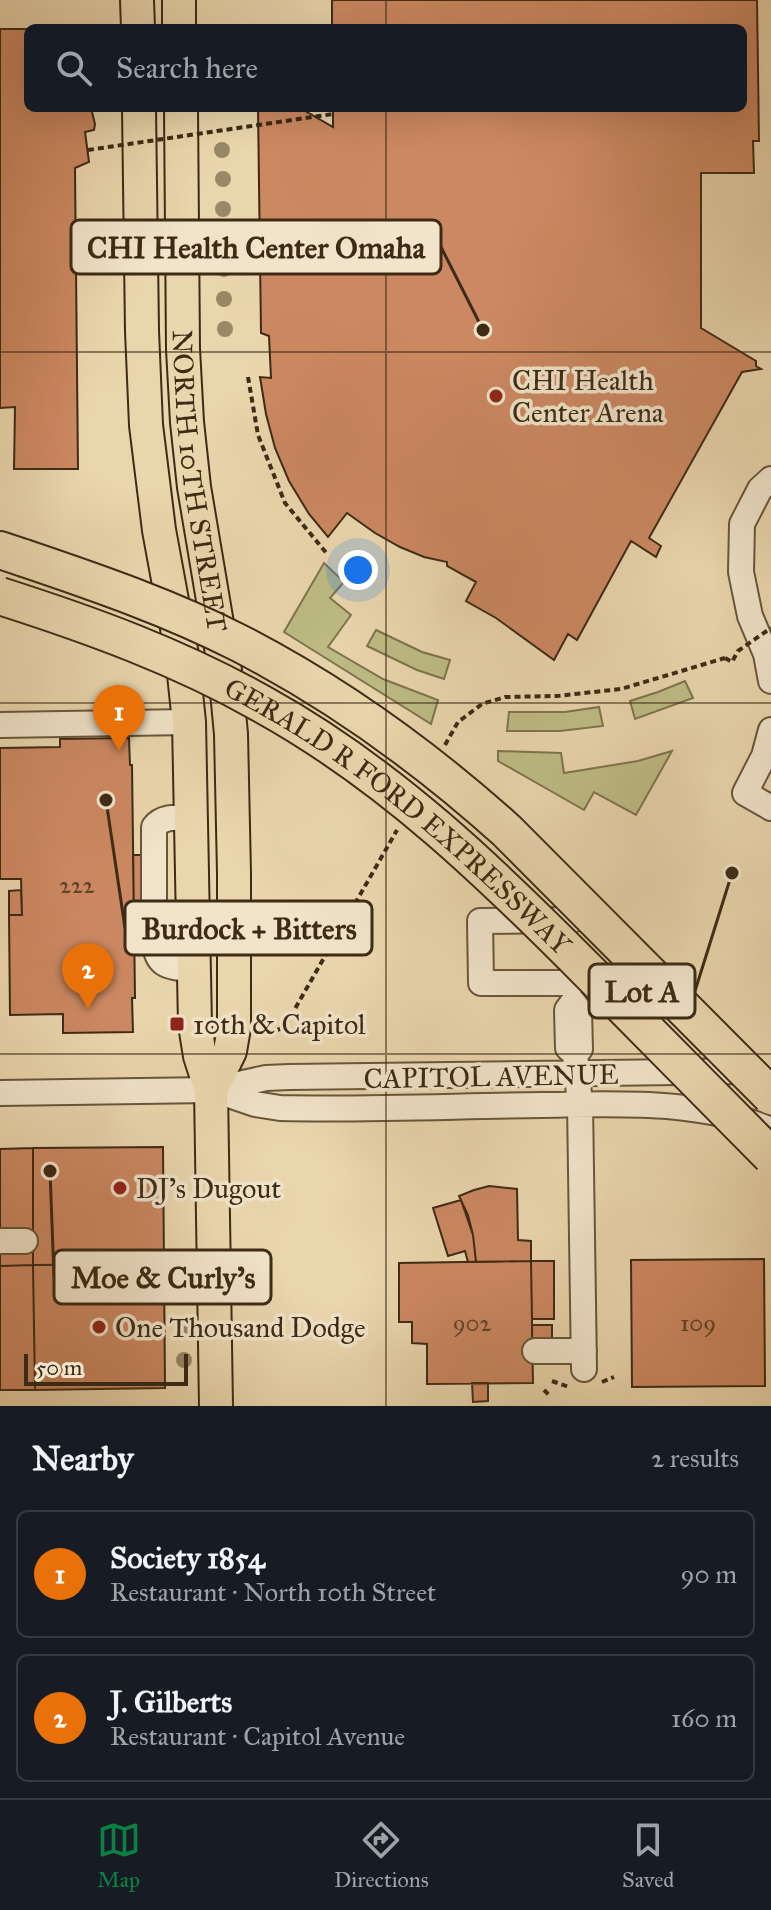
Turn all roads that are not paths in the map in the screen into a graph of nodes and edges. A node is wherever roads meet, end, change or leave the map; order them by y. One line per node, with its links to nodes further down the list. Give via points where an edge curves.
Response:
1 (137, 0): 3 (main road)
2 (179, 0): 4 (main road)
3 (138, 24)
4 (179, 24)
5 (139, 112): 12 (main road, NORTH 10TH STREET, via 146,425)
6 (181, 112): 22 (main road, NORTH 10TH STREET, via 187,422 231,734 234,1028 230,1051)
7 (771, 479): 11 (street, via 742,524 741,572)
8 (8, 553): 24 (highway, GERALD R FORD EXPRESSWAY, bridge, via 145,601 237,642 402,745 507,831)
9 (0, 596): 15 (highway, GERALD R FORD EXPRESSWAY, bridge, via 182,663 263,704)
10 (0, 621): 15 (highway, bridge, via 172,671)
11 (771, 681)
12 (189, 722): 13 (street); 22 (main road, NORTH 10TH STREET, via 196,1037)
13 (0, 725)
14 (771, 730): 16 (street, via 745,793)
15 (346, 756): 27 (highway, GERALD R FORD EXPRESSWAY, bridge, via 518,900)
16 (771, 808)
17 (572, 920): 19 (street, via 480,921 481,983)
18 (675, 984): 19 (street)
19 (573, 992): 20 (street, via 579,1010)
20 (576, 1064): 21 (street, CAPITOL AVENUE); 22 (street, CAPITOL AVENUE, via 275,1077); 25 (street)
21 (771, 1071)
22 (211, 1090): 23 (street, CAPITOL AVENUE); 25 (street, CAPITOL AVENUE, via 280,1108); 31 (main road, NORTH 10TH STREET)
23 (0, 1093)
24 (771, 1096)
25 (580, 1104): 26 (street, CAPITOL AVENUE, via 705,1110); 30 (street, via 584,1360)
26 (771, 1130)
27 (771, 1156)
28 (0, 1241): 29 (street)
29 (25, 1241)
30 (535, 1351)
31 (216, 1406)

